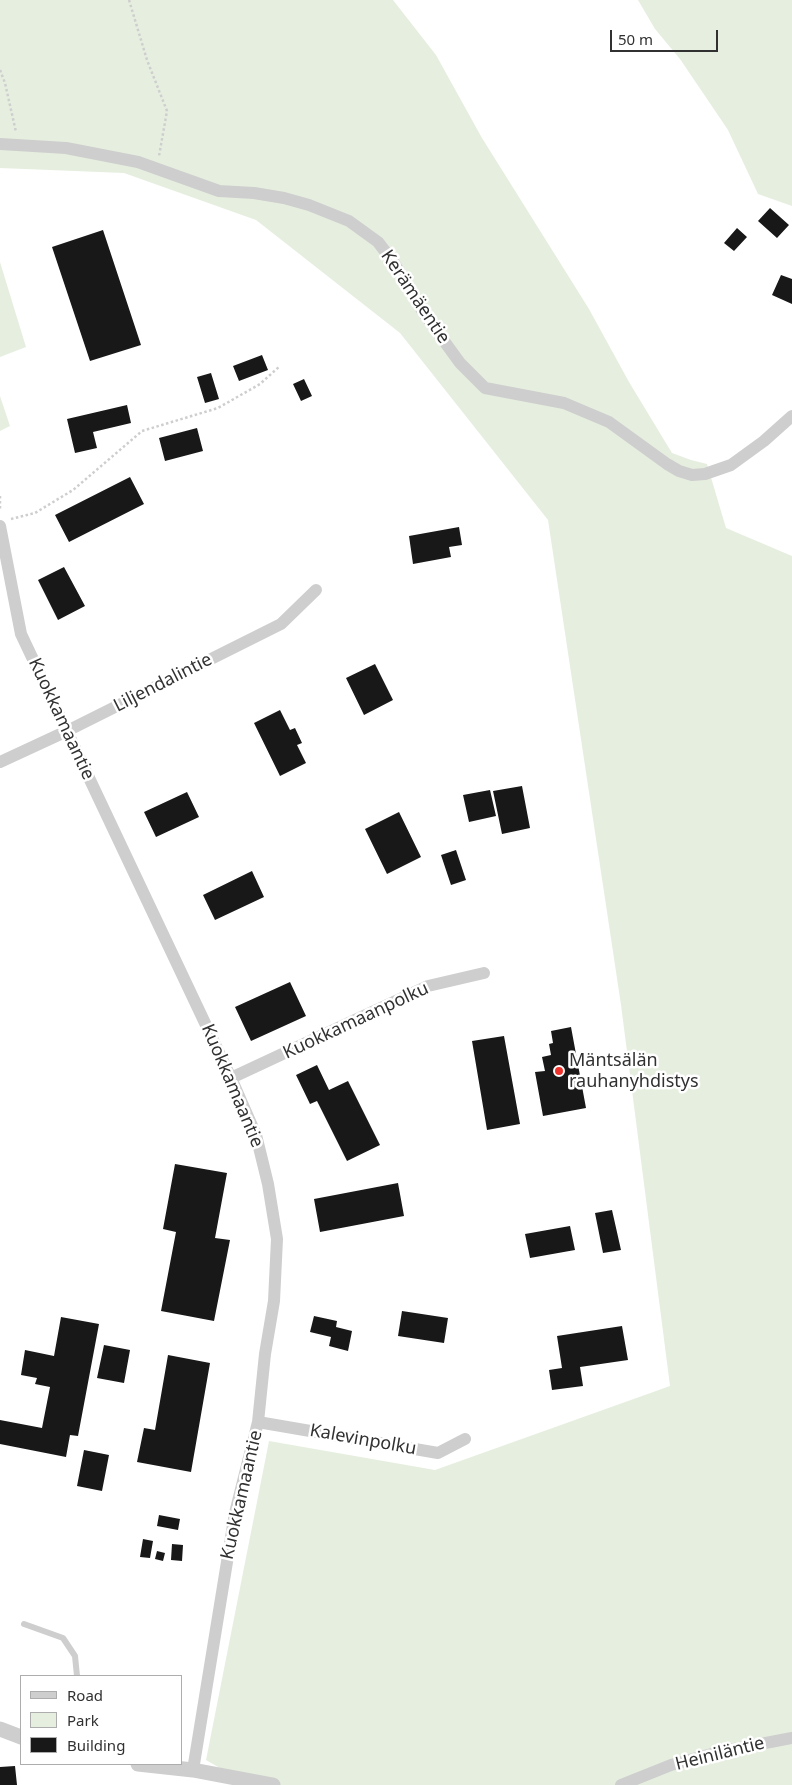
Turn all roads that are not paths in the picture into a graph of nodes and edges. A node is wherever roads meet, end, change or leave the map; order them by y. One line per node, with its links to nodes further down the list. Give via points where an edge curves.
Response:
1 (0, 144): 2 (street, Kerämäentie, via 66,148 138,162 219,191 284,198 309,204 349,221 378,242 460,363 485,388 564,403 609,422 679,471 705,474 731,465)
2 (792, 416)
3 (4, 523): 5 (street, Kuokkamaantie, via 20,634)
4 (316, 590): 5 (street, Liljendalintie, via 281,624)
5 (66, 731): 6 (street, Liljendalintie); 8 (street, Kuokkamaantie)
6 (0, 762)
7 (484, 973): 8 (street, Kuokkamaanpolku, via 428,986)
8 (231, 1078): 9 (street, Kuokkamaantie, via 256,1135 278,1239 274,1300)
9 (258, 1422): 10 (street, Kalevinpolku, via 438,1453); 17 (street, Kuokkamaantie, via 235,1512)
10 (465, 1440)
11 (24, 1624): 12 (lane, via 63,1638 75,1656)
12 (77, 1675)
13 (0, 1729): 14 (street)
14 (20, 1737)
15 (792, 1738): 19 (street, Heiniläntie, via 718,1752 671,1765)
16 (147, 1765): 17 (street)
17 (194, 1770): 18 (street)
18 (273, 1785)
19 (621, 1785)

